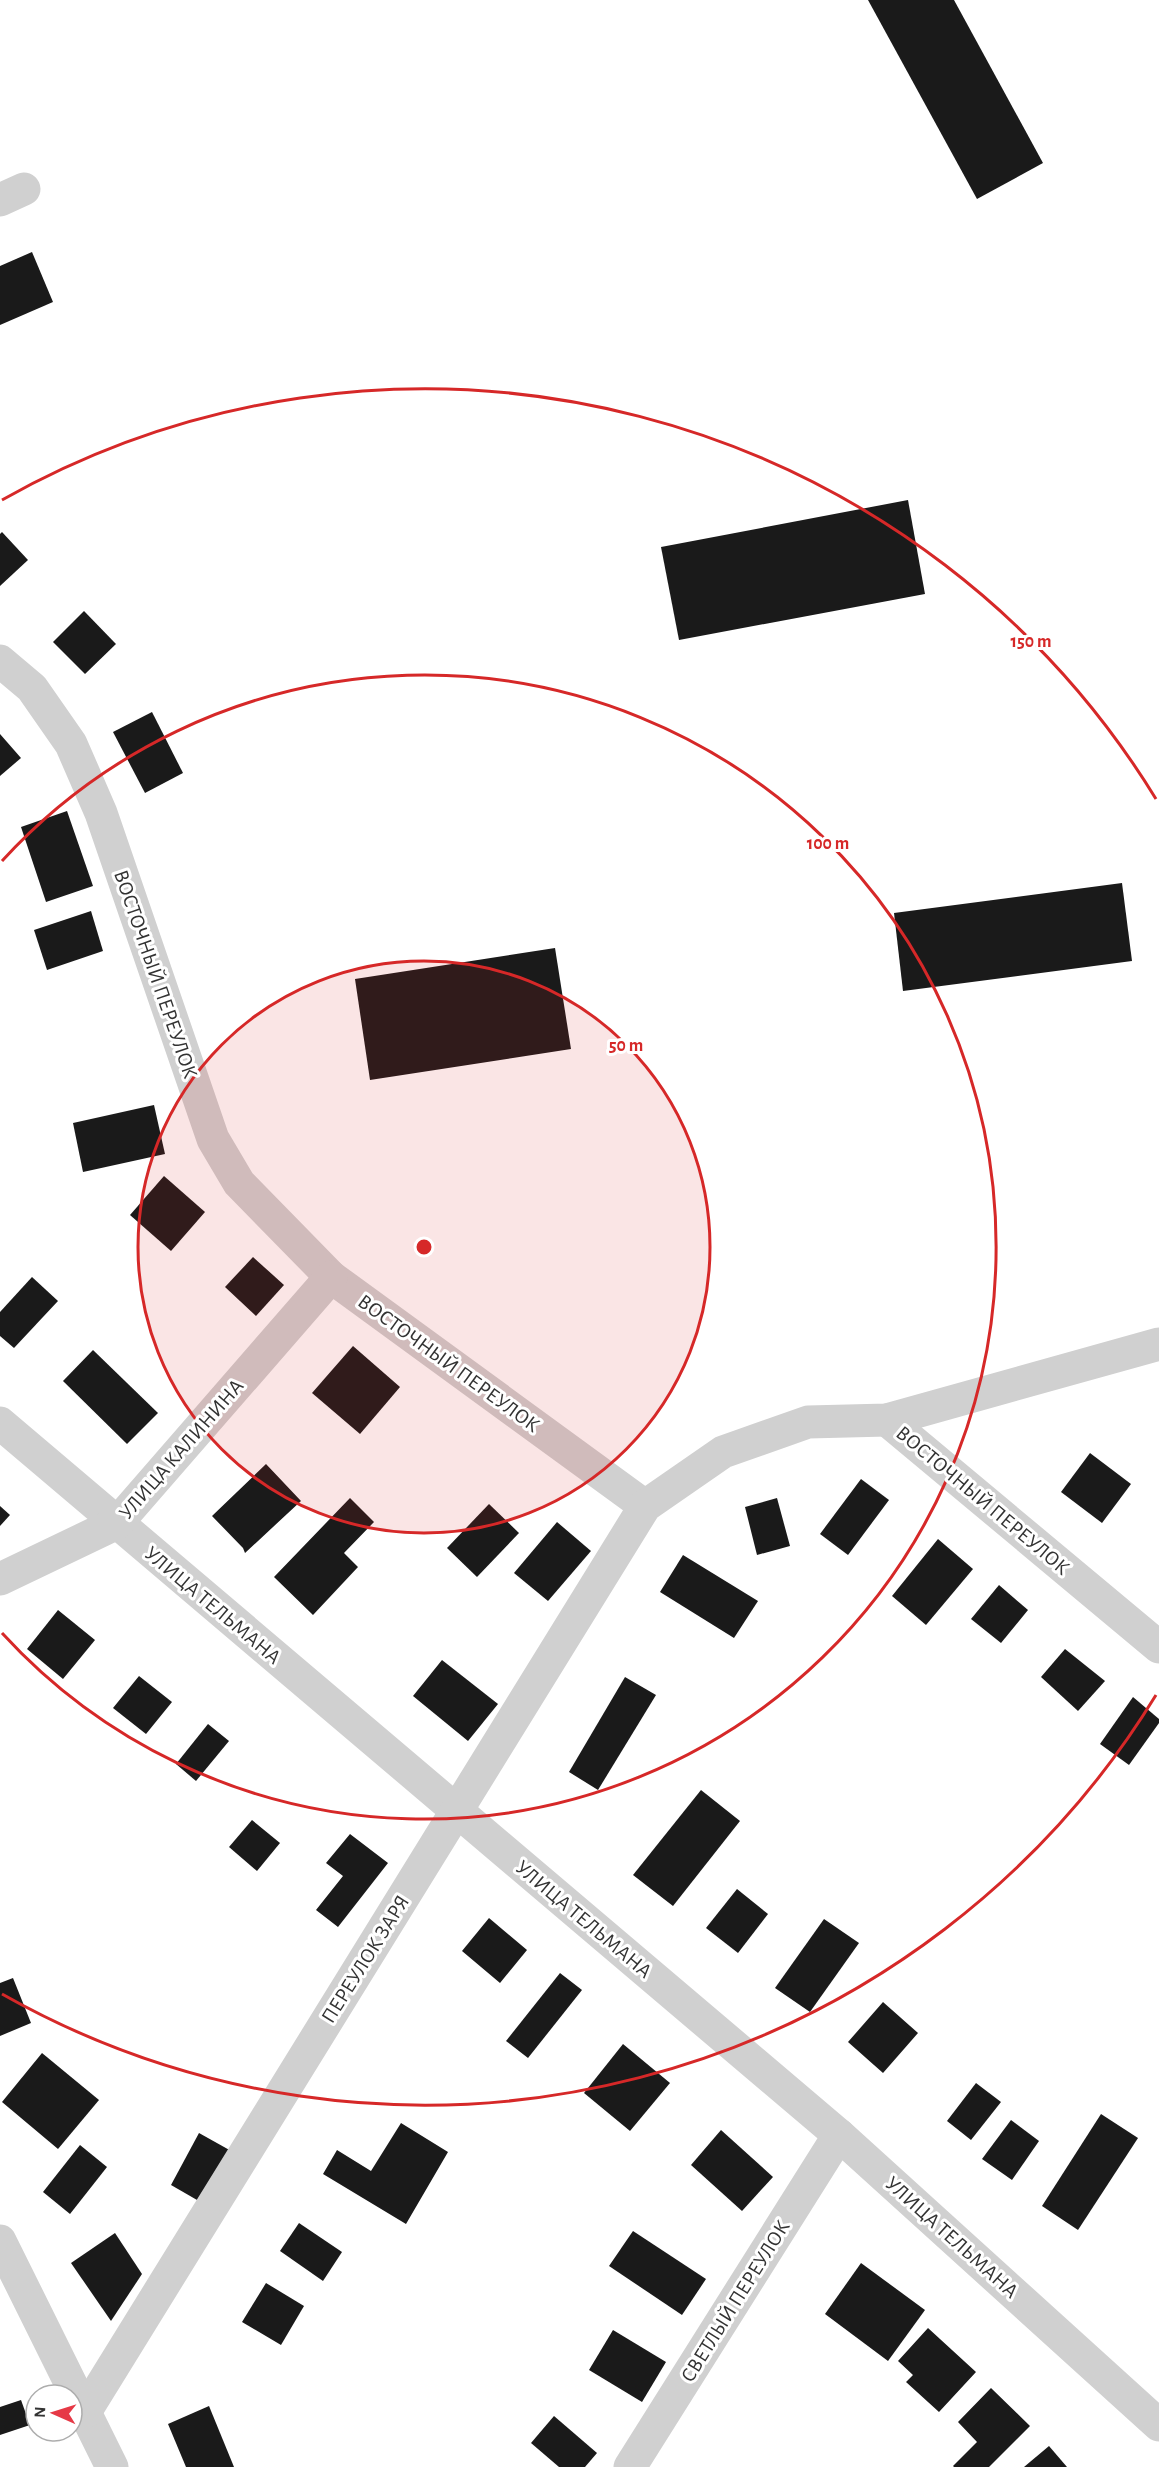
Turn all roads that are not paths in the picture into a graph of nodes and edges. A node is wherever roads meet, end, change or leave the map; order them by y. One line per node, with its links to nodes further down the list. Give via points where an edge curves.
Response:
1 (0, 661): 2 (street, ВОСТОЧНЫЙ ПЕРЕУЛОК, via 32,688 71,744 101,813 213,1139 239,1183)
2 (331, 1278): 6 (street, ВОСТОЧНЫЙ ПЕРЕУЛОК); 7 (street, УЛИЦА КАЛИНИНА)
3 (1159, 1344): 4 (street)
4 (887, 1420): 6 (street, ВОСТОЧНЫЙ ПЕРЕУЛОК, via 808,1422 734,1448); 9 (street, ВОСТОЧНЫЙ ПЕРЕУЛОК)
5 (0, 1423): 7 (street, УЛИЦА ТЕЛЬМАНА)
6 (645, 1506): 10 (street, ПЕРЕУЛОК ЗАРЯ)
7 (117, 1523): 8 (street, УЛИЦА КАЛИНИНА); 10 (street, УЛИЦА ТЕЛЬМАНА)
8 (0, 1580)
9 (1159, 1647)
10 (456, 1812): 11 (street, УЛИЦА ТЕЛЬМАНА); 13 (street, ПЕРЕУЛОК ЗАРЯ)
11 (839, 2135): 14 (street, УЛИЦА ТЕЛЬМАНА); 16 (street, СВЕТЛЫЙ ПЕРЕУЛОК)
12 (0, 2241): 13 (street)
13 (85, 2412): 15 (street)
14 (1159, 2425)
15 (112, 2467)
16 (630, 2467)

